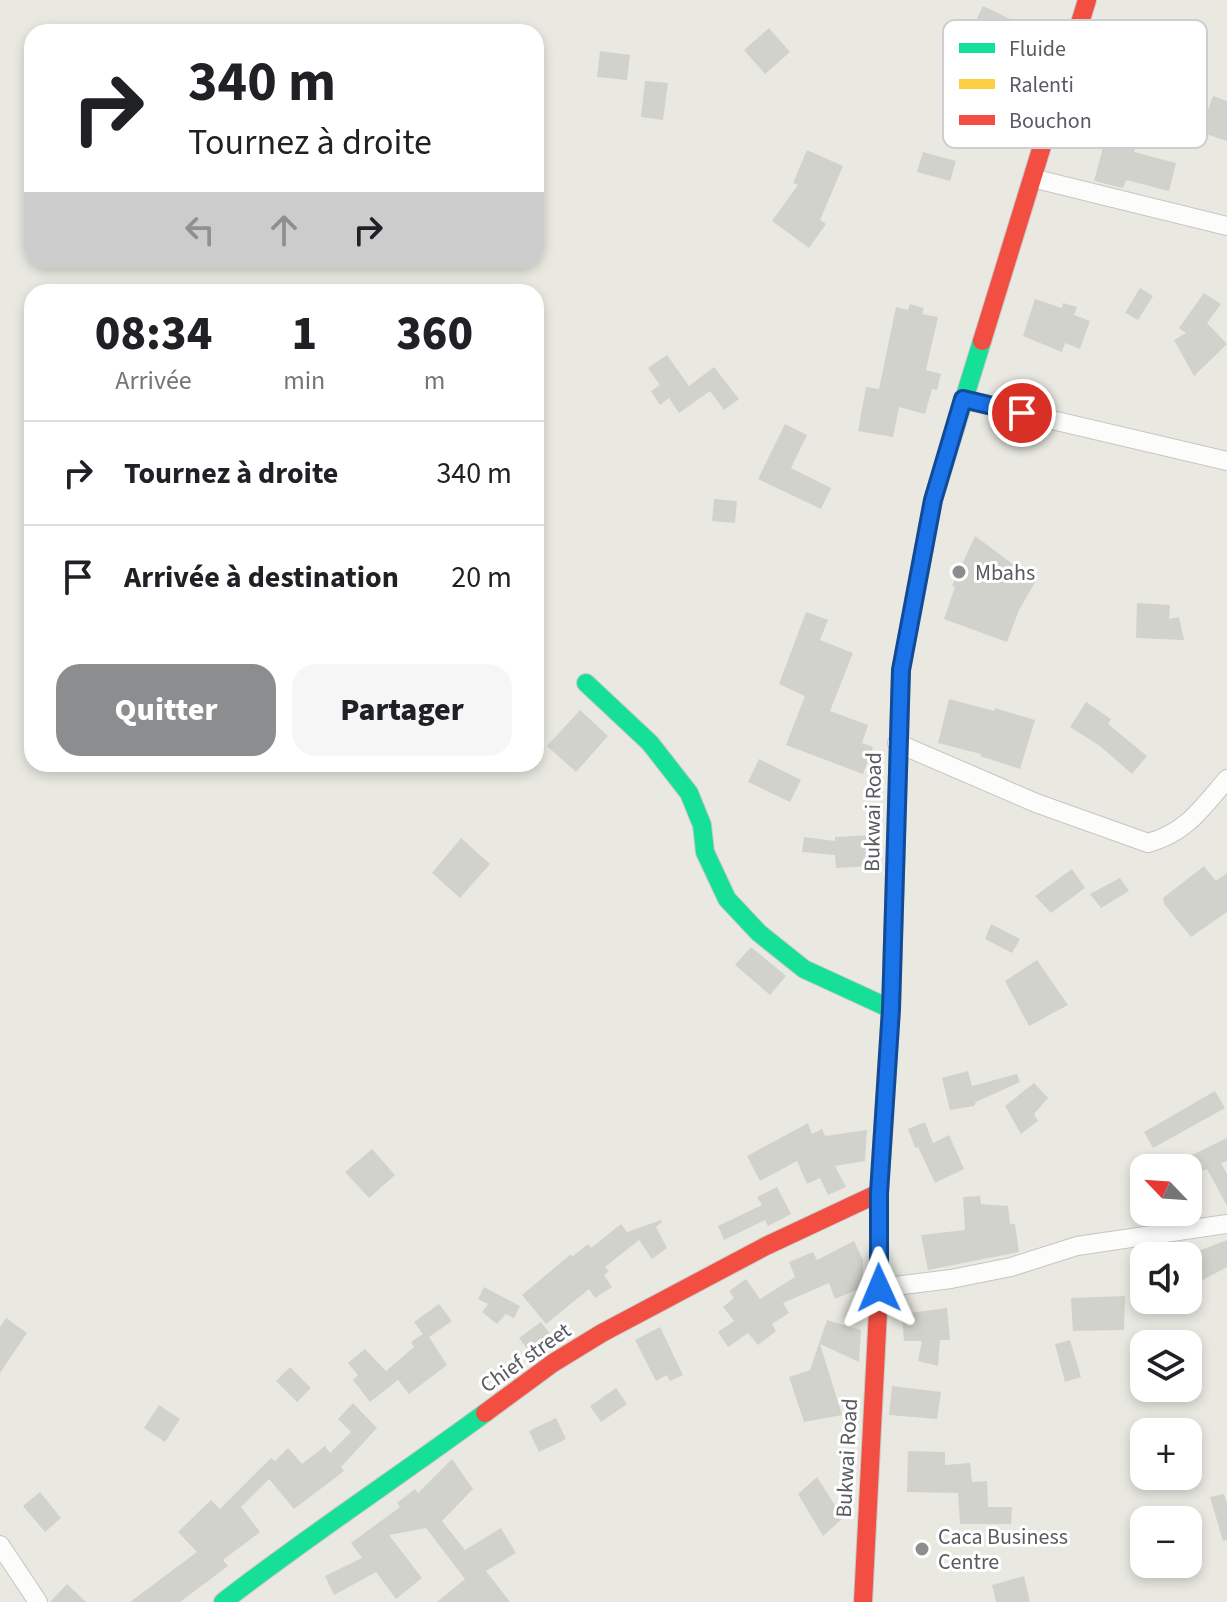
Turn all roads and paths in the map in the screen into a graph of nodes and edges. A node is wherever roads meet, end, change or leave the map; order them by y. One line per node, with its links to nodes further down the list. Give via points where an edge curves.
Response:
1 (1087, 0): 2 (street, Bukwai Road)
2 (1081, 20)
3 (1041, 148): 4 (street, Bukwai Road)
4 (1032, 178): 5 (street); 6 (street, Bukwai Road)
5 (1227, 226)
6 (963, 399): 7 (street); 9 (street, Bukwai Road, via 918,572 901,670)
7 (1227, 461)
8 (586, 683): 11 (street, via 650,743 689,793 702,825 705,852 727,899 804,969)
9 (897, 743): 10 (street, via 1036,803 1148,843 1185,827); 11 (street, Bukwai Road)
10 (1227, 779)
11 (891, 1009): 12 (street, Bukwai Road)
12 (879, 1193): 14 (street, Bukwai Road); 17 (street, Chief street, via 766,1246 553,1363)
13 (1227, 1224): 14 (street, via 1077,1246 996,1270)
14 (879, 1288): 18 (street, Bukwai Road)
15 (0, 1545): 16 (street)
16 (38, 1602)
17 (223, 1602)
18 (863, 1602)

